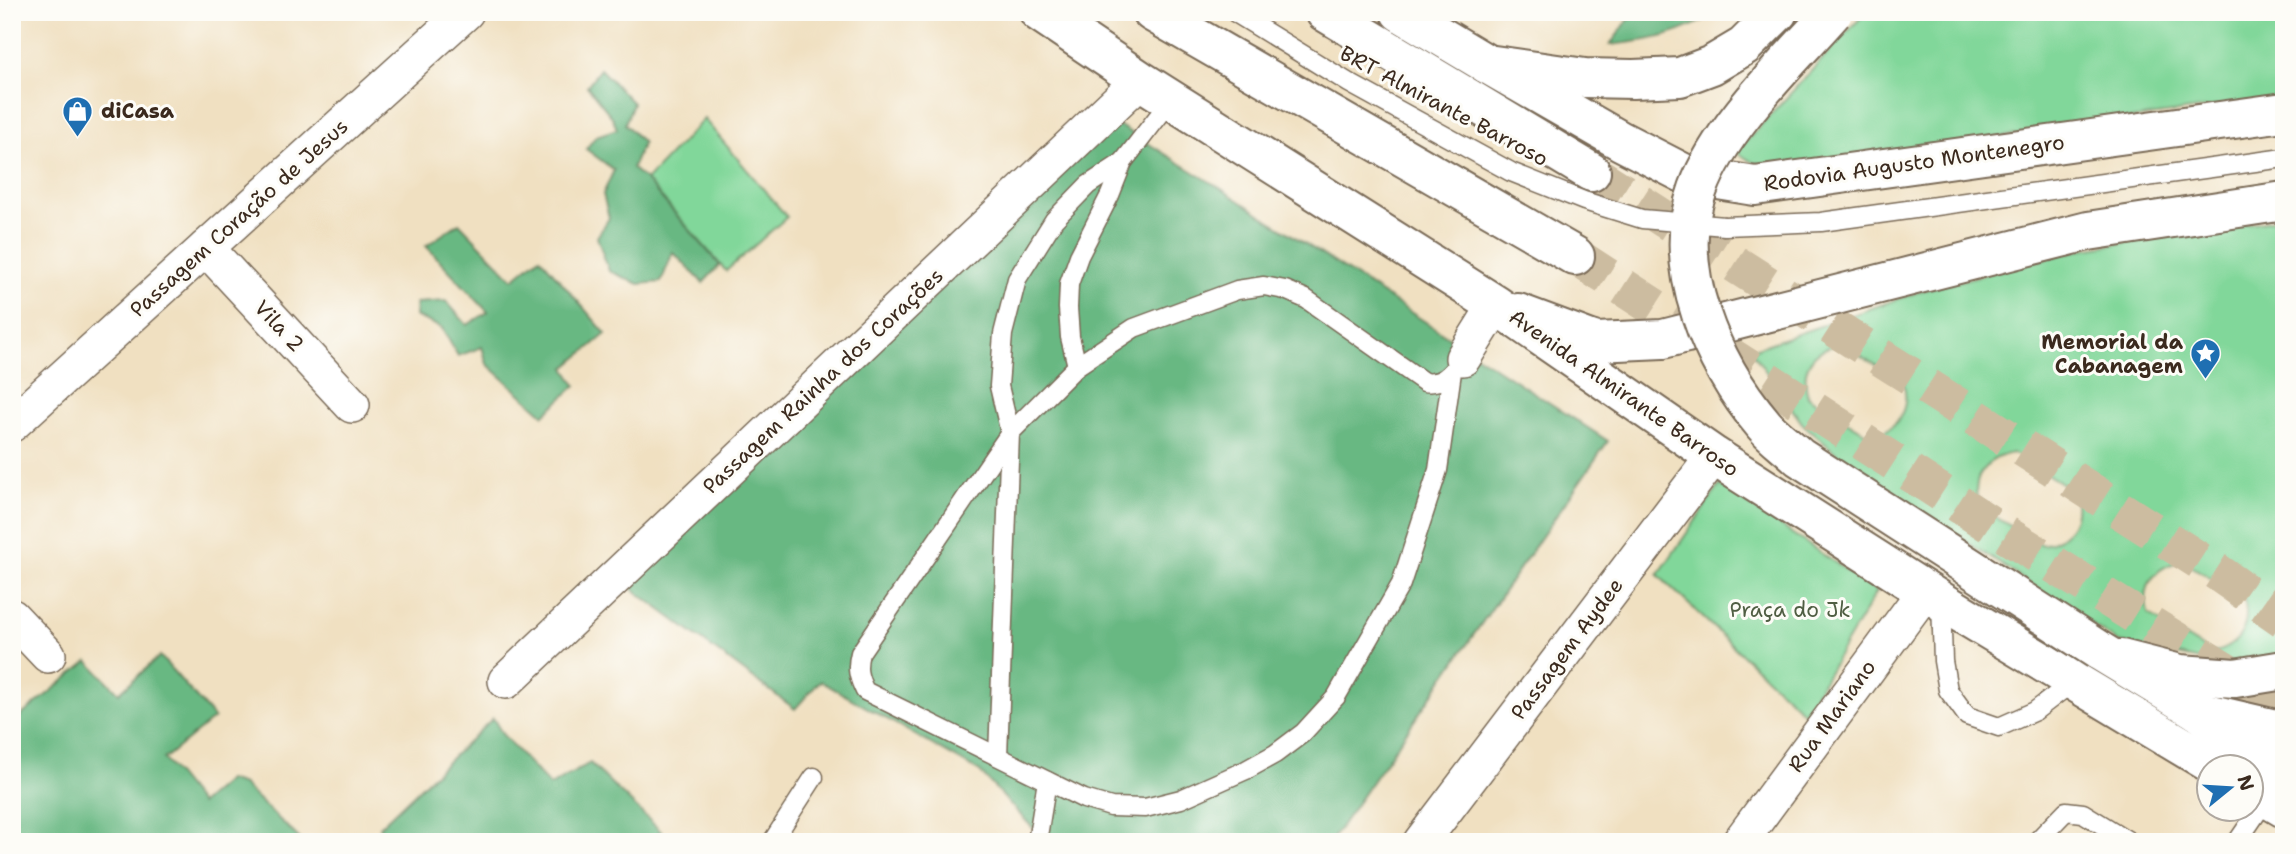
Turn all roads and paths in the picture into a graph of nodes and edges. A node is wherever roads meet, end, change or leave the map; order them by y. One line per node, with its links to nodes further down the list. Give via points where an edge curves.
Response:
1 (466, 12): 16 (street, Passagem Coração de Jesus)
2 (1039, 12): 10 (main road, Avenida Almirante Barroso)
3 (1152, 12): 17 (main road)
4 (1234, 12): 12 (lane, BRT Almirante Barroso, bridge, via 1511,172 1642,219 1725,226 1821,222)
5 (1401, 12): 9 (main road, Rodovia Augusto Montenegro)
6 (1778, 12): 9 (main road, via 1744,46 1680,78 1585,78)
7 (1833, 12): 27 (main road, bridge, via 1732,127 1697,190 1690,245 1692,274 1710,341 1728,378 1747,403 1799,457)
8 (1340, 16): 14 (main road)
9 (1487, 64): 11 (main road, Rodovia Augusto Montenegro, via 1687,175 1755,186)
10 (1156, 90): 13 (lane, via 1144,132); 18 (main road, Avenida Almirante Barroso); 30 (street, Passagem Rainha dos Corações)
11 (2284, 112)
12 (2284, 158)
13 (1124, 162): 20 (lane, via 1069,284 1070,337); 23 (lane, via 1088,185 1054,220 1017,279 1003,334 999,386)
14 (1591, 172)
15 (2284, 201): 18 (main road, via 2088,231 1663,339 1596,342)
16 (206, 248): 21 (street, Vila 2); 22 (street, Passagem Coração de Jesus)
17 (1575, 256)
18 (1496, 305): 19 (street); 24 (main road, Avenida Almirante Barroso)
19 (1457, 365): 20 (lane, via 1444,380 1424,382 1306,299 1264,286 1237,290 1134,328); 37 (lane, via 1438,470 1401,583 1336,697 1303,733 1246,770 1181,799 1145,808 1111,807)
20 (1077, 366): 23 (lane)
21 (352, 405)
22 (12, 424)
23 (1010, 433): 35 (lane); 35 (lane, via 856,665 865,691)
24 (1714, 456): 25 (main road, Avenida Almirante Barroso); 41 (street, Passagem Aydee)
25 (1933, 596): 31 (main road, Avenida Almirante Barroso); 31 (lane, via 1948,690 1967,716 1999,727 2035,711); 42 (street, Rua Mariano)
26 (12, 617): 28 (street)
27 (2102, 652): 29 (main road, via 2180,674 2235,678); 32 (main road)
28 (48, 655)
29 (2284, 670)
30 (506, 681)
31 (2074, 681): 34 (main road, Avenida Almirante Barroso)
32 (2198, 712): 33 (main road); 38 (main road)
33 (2284, 731)
34 (2194, 754)
35 (998, 756): 37 (lane)
36 (814, 777): 39 (lane)
37 (1047, 781): 40 (lane)
38 (2271, 793): 45 (lane)
39 (772, 842)
40 (1037, 842)
41 (1421, 842)
42 (1740, 842)
43 (2036, 842): 44 (lane, via 2066,811 2083,813)
44 (2130, 842)
45 (2237, 842)

